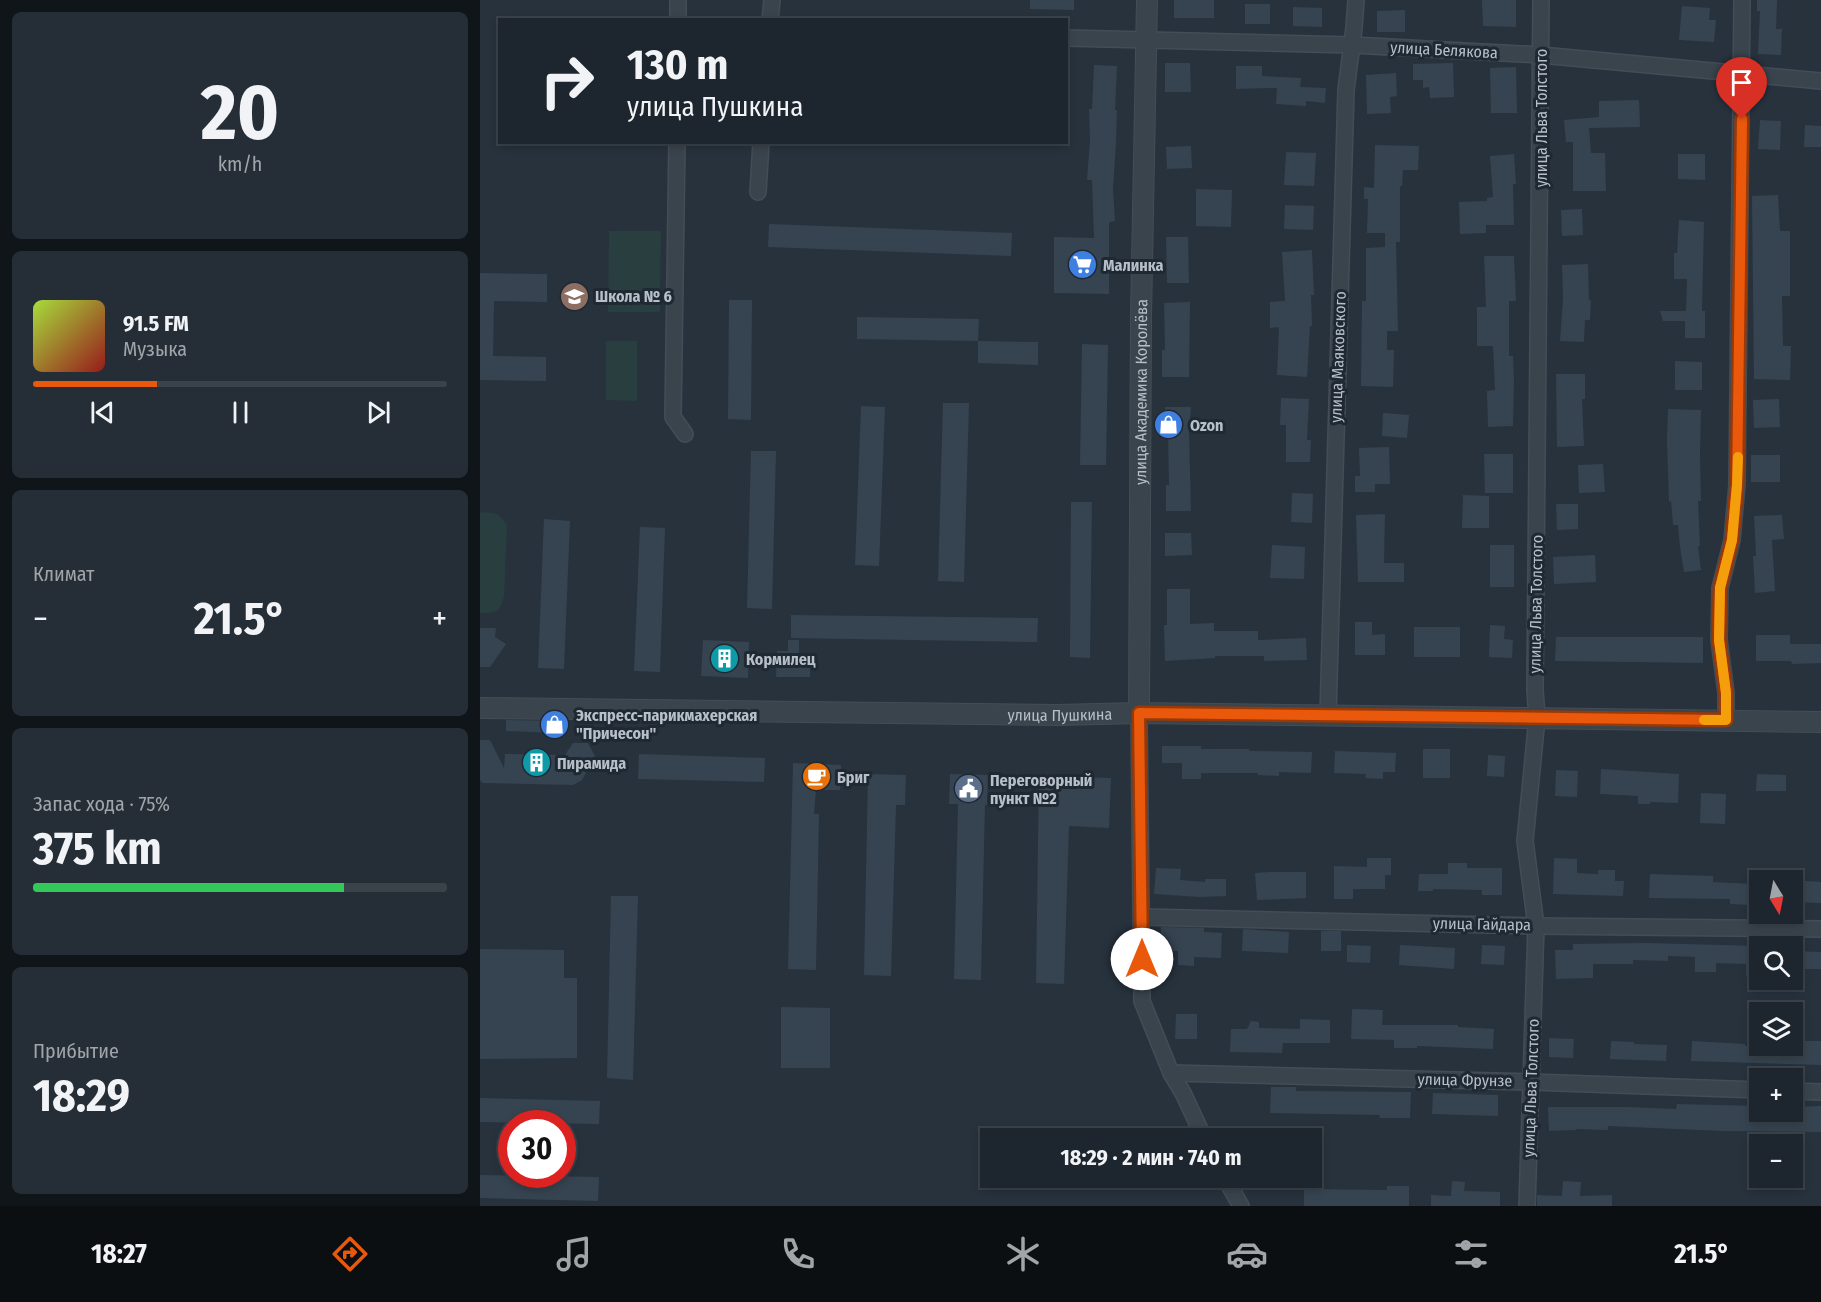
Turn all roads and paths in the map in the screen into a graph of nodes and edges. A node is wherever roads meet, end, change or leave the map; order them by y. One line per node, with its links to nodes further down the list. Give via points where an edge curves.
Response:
1 (678, 0): 7 (street)
2 (772, 0): 8 (street)
3 (1147, 0): 10 (street, улица Академика Королёва)
4 (1356, 0): 11 (street, улица Маяковского)
5 (1541, 0): 12 (street, улица Льва Толстого)
6 (1742, 0): 13 (street)
7 (678, 18)
8 (770, 18)
9 (1068, 38): 10 (street, улица Белякова)
10 (1147, 40): 11 (street, улица Белякова); 20 (street, улица Академика Королёва)
11 (1352, 45): 12 (street, улица Белякова); 21 (street, улица Маяковского, via 1346,90)
12 (1541, 55): 13 (street, улица Белякова); 22 (street, улица Льва Толстого)
13 (1742, 74): 14 (street, улица Белякова); 23 (street, via 1737,485 1732,540 1720,588 1719,640)
14 (1821, 81)
15 (677, 144): 18 (street, via 673,417)
16 (761, 144): 17 (street)
17 (758, 192)
18 (685, 434)
19 (480, 708): 20 (street, улица Пушкина)
20 (1139, 713): 21 (street, улица Пушкина); 25 (street)
21 (1328, 715): 22 (street, улица Пушкина)
22 (1536, 718): 23 (street, улица Пушкина); 26 (street, улица Льва Толстого, via 1526,841)
23 (1726, 720): 24 (street, улица Пушкина)
24 (1821, 722)
25 (1142, 917): 26 (street, улица Гайдара); 28 (street, via 1142,1001)
26 (1536, 926): 27 (street, улица Гайдара); 29 (street, улица Льва Толстого)
27 (1821, 929)
28 (1171, 1073): 29 (street, улица Фрунзе); 33 (street)
29 (1531, 1082): 30 (street, улица Фрунзе); 36 (street, улица Льва Толстого)
30 (1749, 1090)
31 (1803, 1091): 32 (street)
32 (1821, 1092)
33 (1199, 1128)
34 (1231, 1188): 35 (street)
35 (1241, 1206)
36 (1527, 1206)

